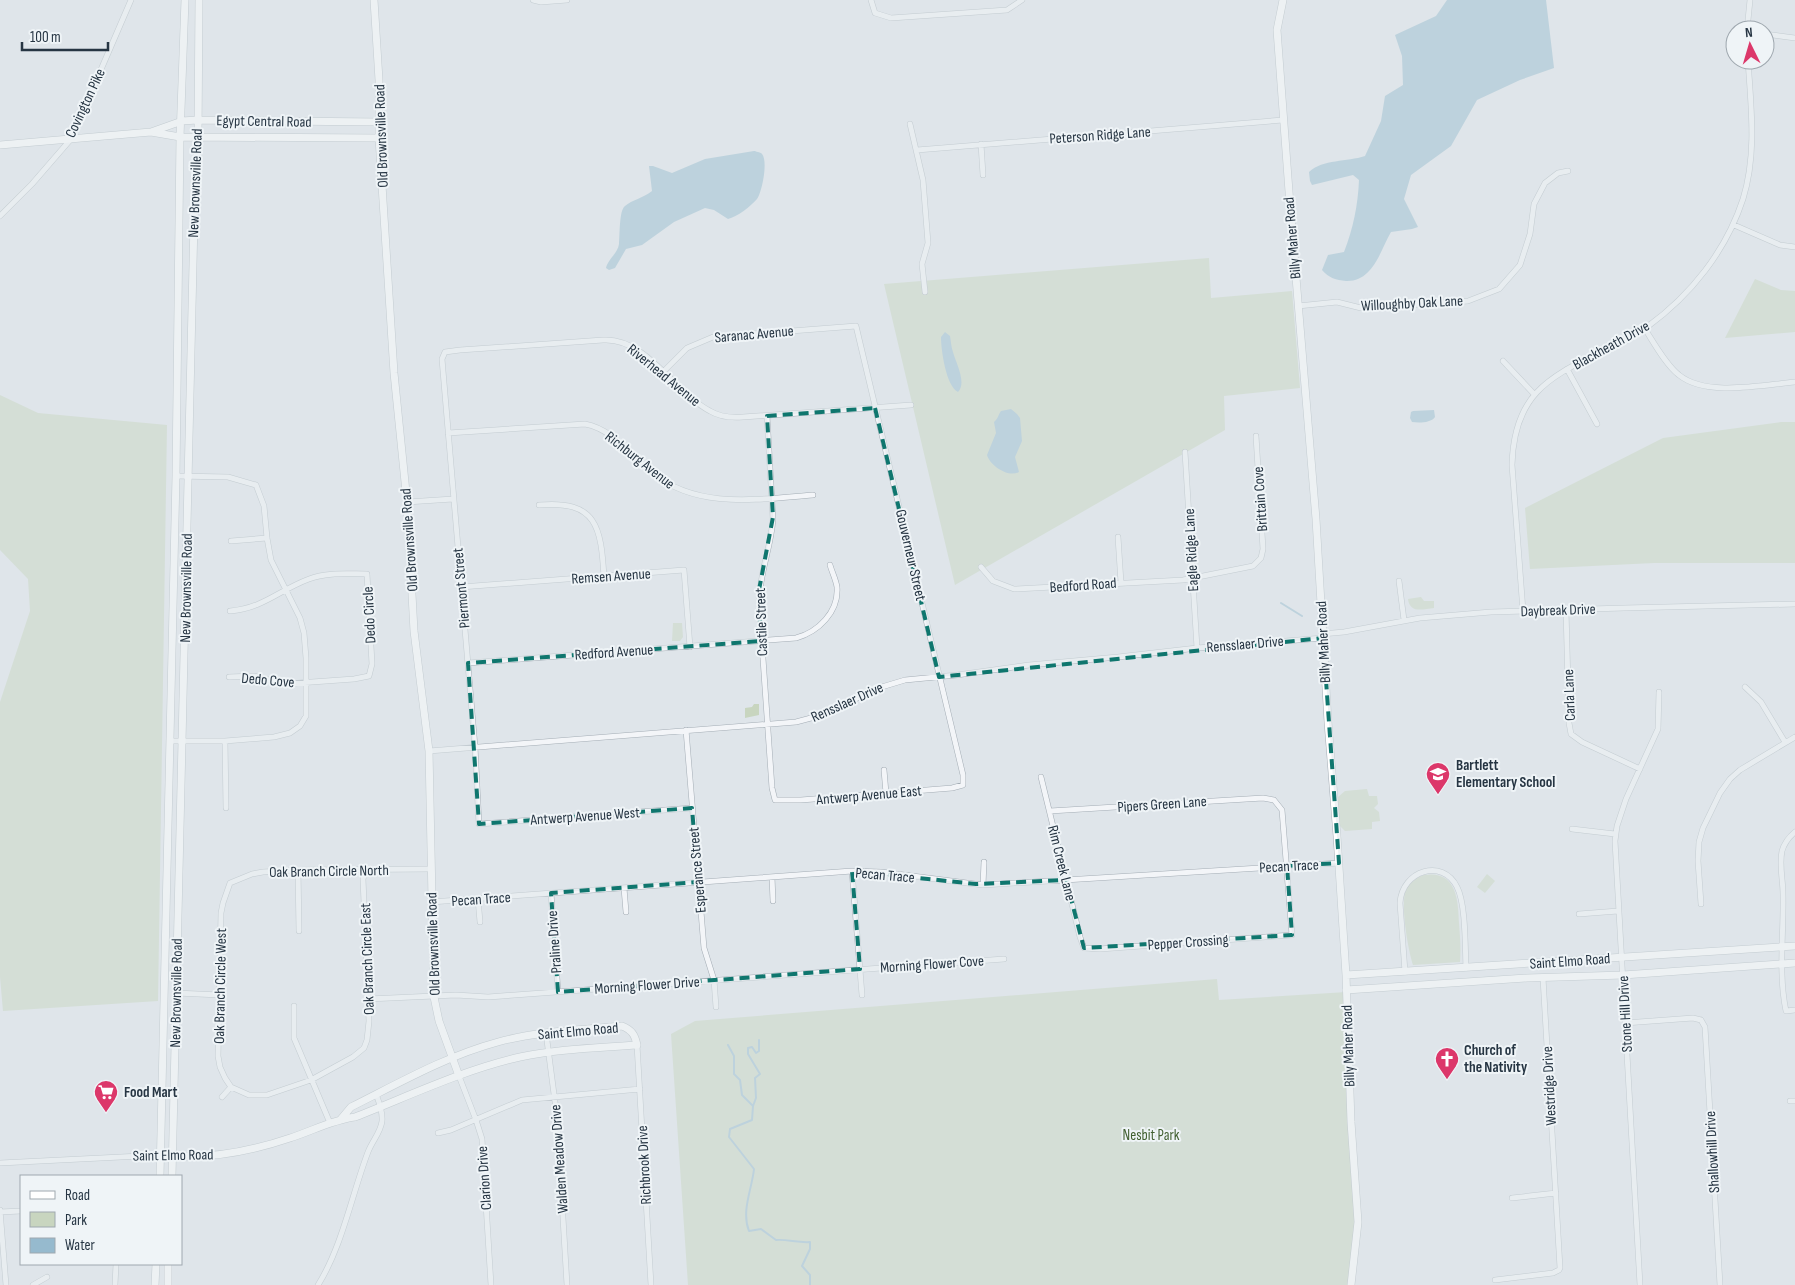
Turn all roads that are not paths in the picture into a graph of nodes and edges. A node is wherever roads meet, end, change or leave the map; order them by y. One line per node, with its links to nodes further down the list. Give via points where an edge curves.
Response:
1 (131, 0): 24 (street, Covington Pike)
2 (185, 0): 17 (main road, New Brownsville Road)
3 (199, 0): 15 (main road, New Brownsville Road)
4 (374, 0): 18 (main road, Old Brownsville Road)
5 (533, 0): 6 (street)
6 (567, 0)
7 (871, 0): 8 (street, via 875,12 891,18 1007,10)
8 (1022, 0)
9 (1284, 0): 16 (main road, Billy Maher Road, via 1277,30)
10 (1750, 0): 11 (street)
11 (1748, 20)
12 (1775, 35): 13 (street)
13 (1795, 38)
14 (1749, 70): 31 (street, Blackheath Drive, via 1753,127 1751,162)
15 (197, 120): 17 (main road, Egypt Central Road); 18 (main road, Egypt Central Road); 22 (main road, New Brownsville Road)
16 (1283, 120): 25 (street, Peterson Ridge Lane); 34 (main road, Billy Maher Road)
17 (182, 121): 20 (main road, Egypt Central Road); 21 (main road, New Brownsville Road)
18 (378, 122): 23 (main road, Old Brownsville Road)
19 (910, 124): 27 (street)
20 (151, 132): 21 (main road, Egypt Central Road); 24 (main road, Egypt Central Road)
21 (180, 137): 22 (main road, Egypt Central Road); 50 (main road, New Brownsville Road)
22 (198, 137): 23 (main road, Egypt Central Road); 51 (main road, New Brownsville Road)
23 (379, 138): 55 (main road, Old Brownsville Road, via 393,365)
24 (71, 139): 26 (main road, Egypt Central Road); 30 (street, Covington Pike)
25 (981, 144): 27 (street, Peterson Ridge Lane); 29 (street)
26 (0, 145)
27 (916, 150): 33 (street, via 923,177 928,243 922,264)
28 (1568, 171): 34 (street, Willoughby Oak Lane, via 1558,173 1545,183 1534,204 1530,234 1520,265 1500,289 1468,301 1361,308 1338,302)
29 (984, 175)
30 (0, 216)
31 (1734, 225): 32 (street, via 1780,245); 36 (street, Blackheath Drive, via 1703,274 1672,308)
32 (1795, 247)
33 (925, 292)
34 (1298, 306): 75 (main road, Billy Maher Road)
35 (856, 326): 40 (street, Saranac Avenue, via 713,337 687,348); 44 (street, Gouverneur Street)
36 (1645, 329): 39 (street, Blackheath Drive); 41 (street, via 1675,372 1695,385 1715,389)
37 (445, 352): 40 (street, Riverhead Avenue, via 617,340 626,343); 47 (street, Piermont Street, via 442,359)
38 (1503, 361): 42 (street)
39 (1567, 369): 42 (street, Blackheath Drive, via 1549,379); 46 (street)
40 (663, 372): 45 (street, Riverhead Avenue, via 711,412 730,417)
41 (1795, 382)
42 (1534, 394): 71 (street, Blackheath Drive, via 1520,419 1512,454)
43 (911, 405): 44 (street, Riverhead Avenue)
44 (875, 408): 45 (street, Riverhead Avenue); 81 (street, Gouverneur Street)
45 (767, 416): 54 (street, Castile Street)
46 (1597, 424)
47 (448, 433): 53 (street, Piermont Street); 54 (street, Richburg Avenue, via 591,425 608,434 653,473 678,489 719,500)
48 (1256, 436): 60 (street, Brittain Cove, via 1263,549)
49 (1185, 452): 65 (street, Eagle Ridge Lane)
50 (176, 476): 51 (street); 88 (main road, New Brownsville Road)
51 (189, 476): 58 (street, via 228,477 256,484 264,506); 89 (main road, New Brownsville Road)
52 (813, 495): 54 (street, Richburg Avenue)
53 (453, 498): 55 (street); 68 (street, Piermont Street)
54 (772, 498): 76 (street, Castile Street, via 772,530 759,590)
55 (407, 502): 93 (main road, Old Brownsville Road, via 414,631)
56 (539, 504): 64 (street, via 567,504 589,518 600,537)
57 (1118, 537): 67 (street)
58 (266, 538): 59 (street); 69 (street, via 273,565)
59 (231, 541)
60 (1259, 562): 62 (street); 65 (street, via 1249,568)
61 (830, 565): 76 (street, Redford Avenue, via 837,594 826,620 800,637)
62 (1265, 566)
63 (981, 567): 67 (street, Bedford Road, via 992,581 1014,589)
64 (604, 576): 68 (street, Remsen Avenue); 77 (street, Remsen Avenue, via 684,570)
65 (1193, 578): 67 (street, Bedford Road); 78 (street, Eagle Ridge Lane)
66 (1399, 581): 74 (street)
67 (1122, 583)
68 (461, 587): 79 (street, Piermont Street)
69 (286, 590): 73 (street, via 253,608); 82 (street, via 304,633); 82 (street, Dedo Circle, via 318,576 366,574 372,664 369,676)
70 (1795, 604): 72 (street, Daybreak Drive)
71 (1523, 610): 72 (street, Daybreak Drive); 74 (street, Daybreak Drive)
72 (1566, 610): 94 (street, Carla Lane, via 1571,734)
73 (230, 611)
74 (1404, 620): 75 (street, Daybreak Drive)
75 (1323, 636): 78 (street, Rensslaer Drive); 108 (main road, Billy Maher Road)
76 (761, 641): 77 (street, Redford Avenue); 85 (street, Castile Street)
77 (690, 647): 79 (street, Redford Avenue)
78 (1197, 648): 81 (street, Rensslaer Drive)
79 (468, 663): 92 (street, Piermont Street)
80 (229, 677): 82 (street, Dedo Cove, via 254,676 282,684)
81 (939, 677): 85 (street, Rensslaer Drive, via 891,683 822,716); 97 (street, Gouverneur Street)
82 (306, 682): 90 (street, via 306,716 300,726 290,733 274,737)
83 (1746, 687): 91 (street, via 1761,702)
84 (1659, 692): 94 (street, Stone Hill Drive, via 1658,729)
85 (768, 725): 86 (street, Rensslaer Drive); 99 (street, Castile Street)
86 (686, 730): 92 (street, Rensslaer Drive); 101 (street, Esperance Street)
87 (1795, 736): 91 (street)
88 (170, 741): 89 (street); 174 (main road, New Brownsville Road)
89 (182, 741): 90 (street); 149 (main road, New Brownsville Road)
90 (224, 741): 100 (street)
91 (1785, 742): 124 (street, via 1740,770 1720,793 1699,842)
92 (475, 747): 93 (street, Rensslaer Drive); 103 (street, Piermont Street)
93 (429, 751): 110 (main road, Old Brownsville Road)
94 (1640, 769): 106 (street, Stone Hill Drive, via 1622,808)
95 (884, 770): 98 (street)
96 (1041, 777): 102 (street, Rim Creek Lane)
97 (963, 785): 98 (street, Antwerp Avenue East)
98 (886, 793): 99 (street, Antwerp Avenue East)
99 (775, 800)
100 (226, 808)
101 (692, 808): 103 (street, Antwerp Avenue West); 117 (street, Esperance Street)
102 (1050, 811): 109 (street, Pipers Green Lane, via 1263,798 1274,800 1282,810); 115 (street, Rim Creek Lane)
103 (479, 824)
104 (1572, 829): 106 (street)
105 (1795, 832): 131 (street, via 1787,841 1782,855)
106 (1616, 834): 125 (street, Stone Hill Drive)
107 (984, 862): 118 (street)
108 (1339, 863): 109 (street, Pecan Trace); 141 (main road, Billy Maher Road)
109 (1287, 866): 115 (street, Pecan Trace); 132 (street, Pepper Crossing, via 1292,935)
110 (430, 869): 112 (street, Oak Branch Circle North); 123 (main road, Old Brownsville Road)
111 (298, 870): 112 (street, Oak Branch Circle North); 116 (street, Oak Branch Circle North, via 252,874); 129 (street)
112 (366, 870): 153 (street, Oak Branch Circle East)
113 (852, 871): 114 (street, Pecan Trace); 118 (street, Pecan Trace); 138 (street)
114 (772, 877): 117 (street, Pecan Trace); 122 (street)
115 (1066, 880): 118 (street, Pecan Trace); 132 (street, Rim Creek Lane)
116 (230, 882): 150 (street, Oak Branch Circle West, via 222,906)
117 (698, 882): 119 (street, Pecan Trace); 144 (street, Esperance Street, via 704,950)
118 (984, 885)
119 (624, 888): 120 (street, Pecan Trace); 126 (street)
120 (551, 893): 121 (street, Pecan Trace); 148 (street, Praline Drive)
121 (478, 899): 123 (street, Pecan Trace); 128 (street)
122 (773, 901)
123 (431, 902): 152 (main road, Old Brownsville Road)
124 (1701, 904)
125 (1618, 911): 127 (street); 133 (street, Stone Hill Drive)
126 (626, 912)
127 (1579, 914)
128 (480, 922)
129 (299, 931)
130 (1795, 946): 131 (main road, Saint Elmo Road)
131 (1784, 947): 133 (main road, Saint Elmo Road); 135 (street)
132 (1084, 948)
133 (1622, 958): 137 (main road, Saint Elmo Road); 142 (street, Stone Hill Drive)
134 (1004, 959): 138 (street, Morning Flower Cove)
135 (1782, 963): 136 (main road, Saint Elmo Road); 142 (main road, Saint Elmo Road); 156 (street, via 1786,1011)
136 (1795, 963)
137 (1466, 968): 139 (main road, Saint Elmo Road); 140 (street, via 1459,891 1448,876 1428,871 1411,877 1400,896)
138 (860, 969): 144 (street, Morning Flower Drive); 151 (street)
139 (1455, 969): 140 (main road, Saint Elmo Road); 145 (main road)
140 (1410, 971): 141 (main road, Saint Elmo Road); 146 (main road)
141 (1346, 975): 147 (main road, Billy Maher Road)
142 (1623, 975): 143 (main road, Saint Elmo Road); 157 (street, Stone Hill Drive)
143 (1543, 978): 145 (main road, Saint Elmo Road); 179 (street, Westridge Drive)
144 (714, 980): 148 (street, Morning Flower Drive); 155 (street, Esperance Street)
145 (1456, 982): 146 (main road, Saint Elmo Road)
146 (1414, 985): 147 (main road, Saint Elmo Road)
147 (1346, 990): 197 (main road, Billy Maher Road, via 1358,1222)
148 (558, 992): 152 (street, Morning Flower Drive)
149 (176, 993): 150 (street); 175 (main road, New Brownsville Road)
150 (220, 994): 164 (street, Oak Branch Circle West, via 218,1056 220,1067)
151 (862, 994)
152 (434, 997): 153 (street, Morning Flower Drive); 161 (main road, Old Brownsville Road)
153 (368, 999): 163 (street, Oak Branch Circle East, via 369,1020 364,1048)
154 (294, 1006): 163 (street, via 294,1038)
155 (716, 1007)
156 (1795, 1010)
157 (1625, 1022): 198 (street, Stone Hill Drive); 199 (street, Shallowhill Drive, via 1703,1018)
158 (546, 1033): 159 (main road, Saint Elmo Road, via 622,1026 634,1035); 160 (street, Walden Meadow Drive); 161 (main road, Saint Elmo Road, via 503,1041)
159 (637, 1046): 160 (main road, Saint Elmo Road); 165 (street, Richbrook Drive)
160 (549, 1052): 162 (main road, Saint Elmo Road, via 495,1063); 167 (street, Walden Meadow Drive)
161 (452, 1057): 162 (main road, Old Brownsville Road); 166 (main road, Saint Elmo Road)
162 (459, 1076): 169 (main road, Saint Elmo Road); 171 (street, Clarion Drive)
163 (311, 1080): 164 (street, via 267,1095 249,1095); 172 (street)
164 (232, 1087): 168 (street)
165 (640, 1089): 167 (street); 196 (street, Richbrook Drive)
166 (376, 1094): 169 (street); 170 (main road, Saint Elmo Road, via 351,1107)
167 (555, 1096): 171 (street, via 522,1100); 195 (street, Walden Meadow Drive)
168 (222, 1098)
169 (380, 1107): 170 (main road, Saint Elmo Road); 193 (street, via 383,1119 380,1130 369,1149 337,1244)
170 (341, 1119): 172 (main road, Saint Elmo Road)
171 (476, 1120): 173 (street); 194 (street, Clarion Drive, via 482,1142)
172 (330, 1123): 175 (main road, Saint Elmo Road, via 288,1139 247,1149)
173 (438, 1133)
174 (161, 1155): 175 (main road, Saint Elmo Road); 176 (street, Saint Elmo Road); 177 (main road, New Brownsville Road)
175 (173, 1156): 178 (main road, New Brownsville Road)
176 (0, 1162)
177 (160, 1175)
178 (172, 1175)
179 (1556, 1193): 180 (street); 187 (street, Westridge Drive, via 1559,1270)
180 (1512, 1198)
181 (0, 1211): 182 (street); 188 (street)
182 (20, 1211)
183 (116, 1265): 190 (street)
184 (156, 1265): 191 (main road)
185 (168, 1265): 192 (main road)
186 (47, 1277): 189 (street)
187 (1495, 1280)
188 (6, 1285)
189 (32, 1285)
190 (115, 1285)
191 (156, 1285)
192 (168, 1285)
193 (318, 1285)
194 (491, 1285)
195 (567, 1285)
196 (651, 1285)
197 (1351, 1285)
198 (1640, 1285)
199 (1720, 1285)

